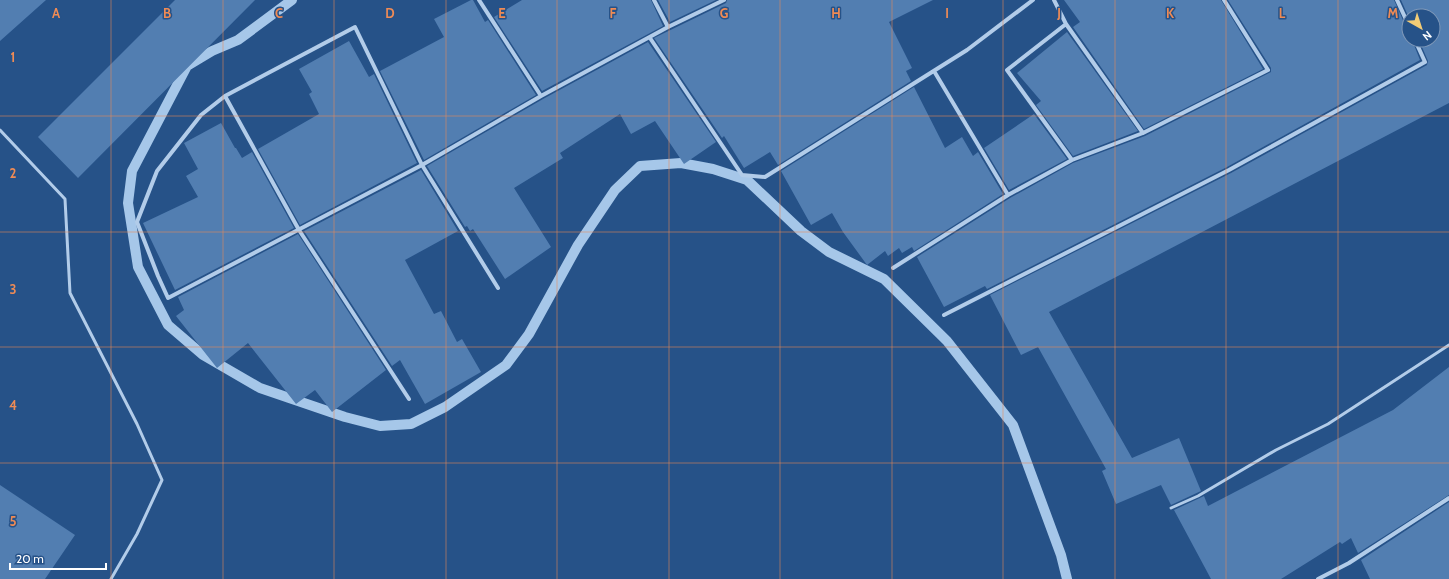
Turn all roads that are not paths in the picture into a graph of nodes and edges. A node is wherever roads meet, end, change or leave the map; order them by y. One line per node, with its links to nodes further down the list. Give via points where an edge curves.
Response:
1 (479, 0): 13 (street)
2 (654, 0): 8 (street)
3 (724, 0): 8 (street)
4 (1033, 0): 11 (street, via 967,50)
5 (1054, 0): 7 (street)
6 (1224, 0): 15 (street, via 1268,70)
7 (1066, 24): 15 (street); 16 (street, via 1007,70)
8 (668, 27): 9 (street)
9 (650, 38): 11 (street, via 742,175 765,177); 13 (street)
10 (1419, 48): 22 (street, via 1425,62 1229,170)
11 (934, 71): 18 (street)
12 (225, 96): 17 (street, via 355,26); 19 (street); 19 (street, via 202,115 157,171 137,222 168,298)
13 (541, 96): 17 (street)
14 (0, 130): 27 (lane, via 65,199 70,293 137,424 162,480 137,534)
15 (1144, 133): 16 (street)
16 (1072, 160): 18 (street)
17 (422, 165): 19 (street); 21 (street)
18 (1008, 195): 20 (street)
19 (299, 230): 24 (street)
20 (893, 268)
21 (498, 288)
22 (944, 315)
23 (1449, 346): 26 (lane, via 1328,424 1276,450 1198,496)
24 (409, 399)
25 (1449, 498): 28 (street, via 1349,563)
26 (1171, 508)
27 (111, 579)
28 (1318, 579)

